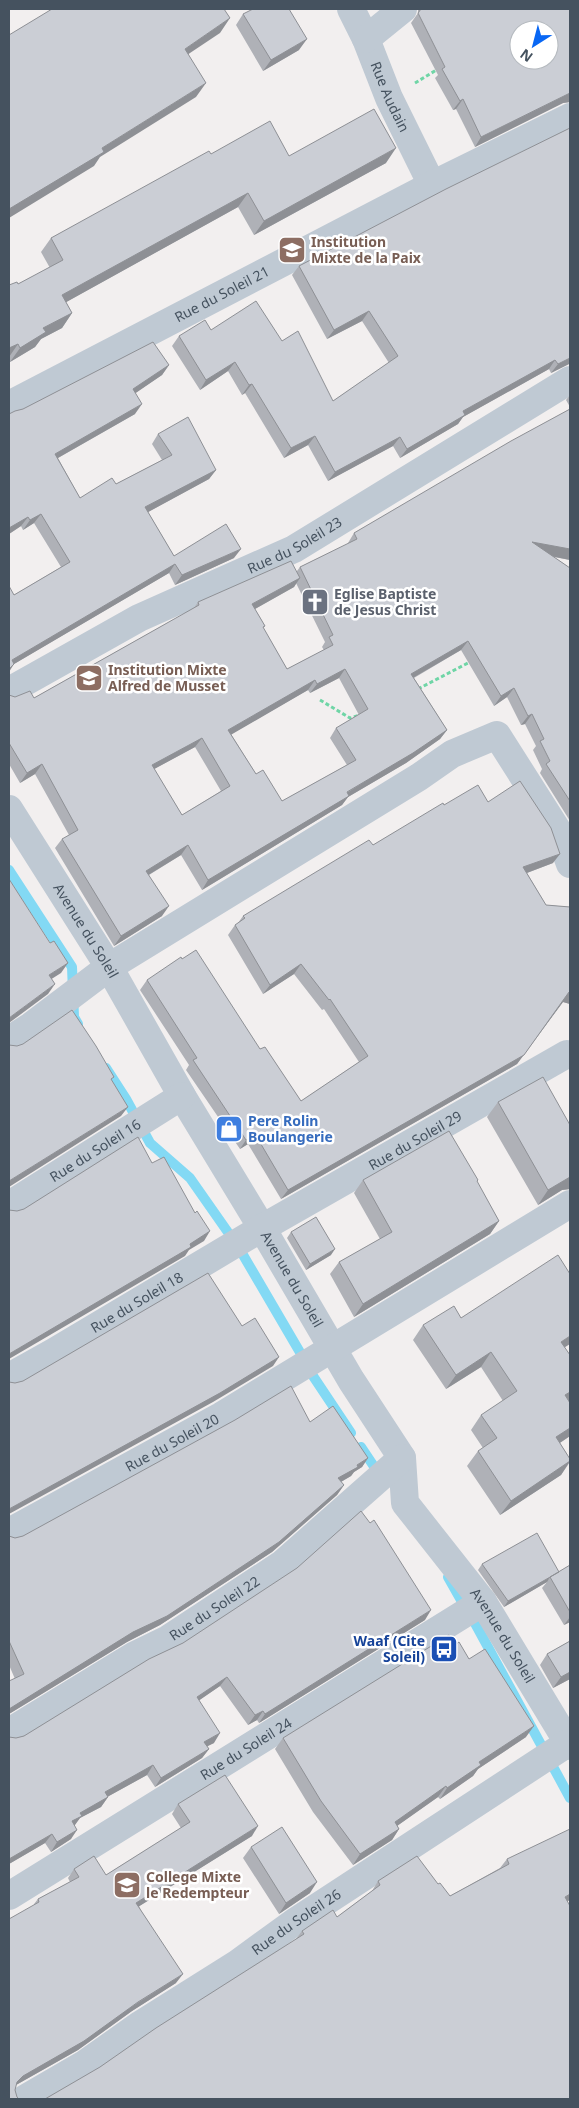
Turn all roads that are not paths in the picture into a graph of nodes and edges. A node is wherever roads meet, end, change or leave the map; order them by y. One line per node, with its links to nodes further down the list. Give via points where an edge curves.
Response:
1 (351, 9): 3 (street, Rue Audain)
2 (403, 9): 3 (street)
3 (366, 39): 5 (street, Rue Audain, via 389,98)
4 (570, 117): 5 (street, Rue du Soleil 21)
5 (432, 184): 7 (street, Rue du Soleil 21)
6 (570, 380): 8 (street, Rue du Soleil 23, via 294,549 139,618)
7 (9, 405)
8 (9, 691)
9 (13, 827): 11 (street, Avenue du Soleil)
10 (570, 864): 11 (street, via 558,831 497,735 452,754)
11 (109, 967): 12 (street); 14 (street, Avenue du Soleil)
12 (9, 1040)
13 (569, 1052): 17 (street, Rue du Soleil 29)
14 (182, 1096): 16 (street, Rue du Soleil 16); 17 (street, Avenue du Soleil)
15 (570, 1204): 18 (street)
16 (9, 1205)
17 (262, 1228): 18 (street, Avenue du Soleil); 19 (street, Rue du Soleil 18)
18 (332, 1348): 20 (street, Avenue du Soleil); 21 (street, Rue du Soleil 20, via 221,1416)
19 (9, 1377)
20 (402, 1458): 22 (street, Avenue du Soleil, via 405,1503); 23 (street, Rue du Soleil 22, via 282,1564 168,1639 135,1655)
21 (9, 1532)
22 (483, 1602): 24 (street, Avenue du Soleil); 25 (street, Rue du Soleil 24)
23 (9, 1732)
24 (569, 1744): 26 (street, Rue du Soleil 26, via 86,2063)
25 (9, 1896)
26 (24, 2099)

